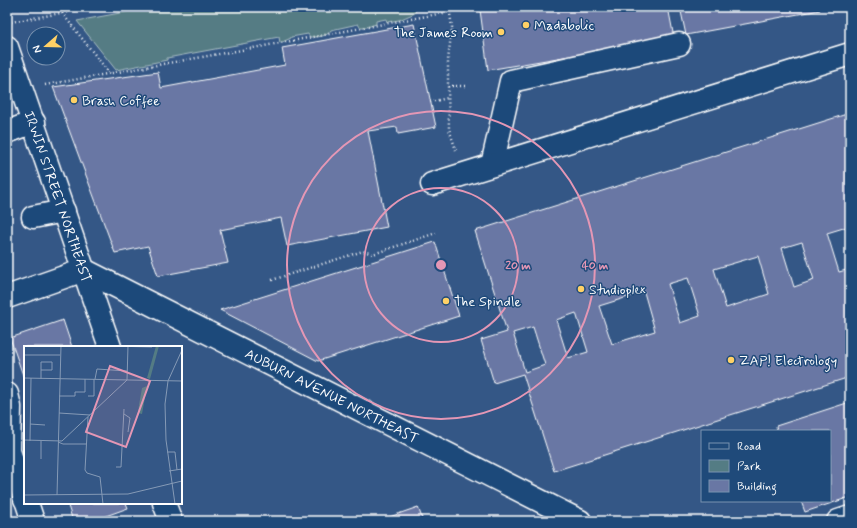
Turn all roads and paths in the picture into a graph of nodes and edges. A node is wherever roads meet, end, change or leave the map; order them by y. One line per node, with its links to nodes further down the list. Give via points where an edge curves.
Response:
1 (95, 7): 5 (path)
2 (449, 7): 4 (path)
3 (476, 7): 4 (path)
4 (450, 12): 10 (path); 12 (path, via 452,27)
5 (62, 13): 6 (path); 10 (path)
6 (17, 21)
7 (679, 44): 18 (street, via 511,81)
8 (7, 47): 16 (street, IRWIN STREET NORTHEAST)
9 (850, 54): 18 (street)
10 (110, 74): 11 (path)
11 (40, 86)
12 (448, 86): 13 (path); 14 (path)
13 (466, 86)
14 (448, 98): 15 (path); 19 (path, via 449,129)
15 (430, 102)
16 (34, 122): 17 (street); 21 (street, IRWIN STREET NORTHEAST)
17 (7, 132)
18 (492, 165): 19 (street)
19 (464, 174): 20 (street)
20 (432, 184)
21 (64, 211): 22 (street); 24 (street, IRWIN STREET NORTHEAST)
22 (33, 217)
23 (436, 233): 25 (path, via 373,254 363,251)
24 (84, 270): 26 (street); 27 (street, IRWIN STREET NORTHEAST); 35 (street, AUBURN AVENUE NORTHEAST)
25 (272, 280)
26 (8, 295)
27 (110, 346)
28 (7, 394): 29 (street, via 10,407 9,451)
29 (24, 495)
30 (27, 504): 33 (street)
31 (164, 504): 34 (street)
32 (850, 517): 36 (street)
33 (33, 521)
34 (170, 521)
35 (580, 521)
36 (838, 521)

